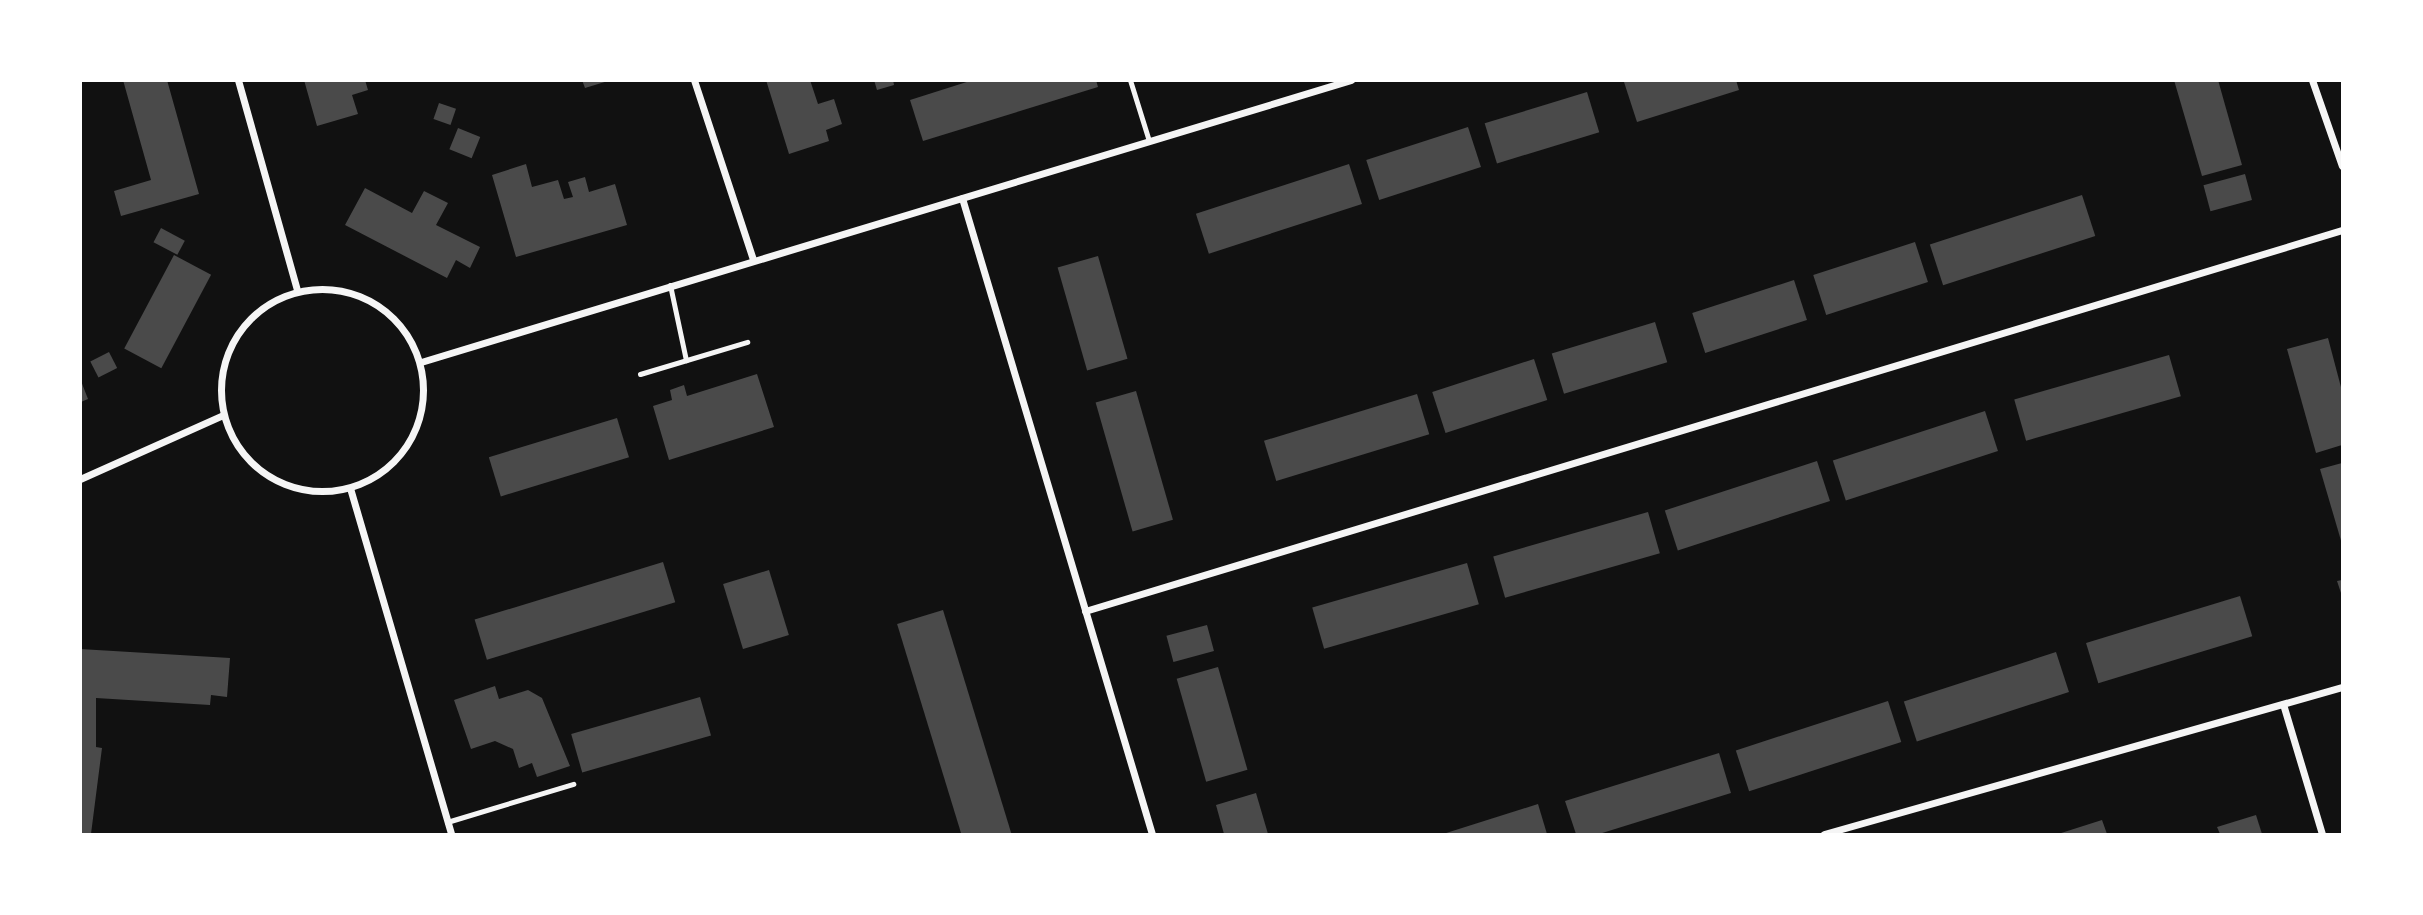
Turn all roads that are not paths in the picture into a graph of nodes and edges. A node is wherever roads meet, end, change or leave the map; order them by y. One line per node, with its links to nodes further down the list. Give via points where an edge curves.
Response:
1 (238, 80): 12 (street)
2 (694, 80): 10 (street)
3 (1130, 80): 6 (lane)
4 (1351, 80): 6 (street)
5 (2312, 80): 7 (street)
6 (1149, 141): 8 (street)
7 (2343, 166)
8 (961, 198): 10 (street); 20 (street)
9 (2343, 230): 20 (street)
10 (754, 259): 11 (street)
11 (670, 285): 14 (lane); 15 (street)
12 (298, 290): 15 (street, via 328,288 359,294 387,310 408,333); 17 (street, via 268,303 244,324 227,352 220,383)
13 (747, 342): 14 (lane)
14 (686, 360): 16 (lane)
15 (421, 362): 19 (street, via 425,394 418,425 403,453 379,475)
16 (640, 374)
17 (223, 415): 18 (street); 19 (street, via 237,445 258,469 276,480 318,492)
18 (80, 479)
19 (350, 488): 24 (street)
20 (1085, 611): 26 (street)
21 (2343, 687): 22 (street)
22 (2283, 704): 27 (street); 28 (street)
23 (573, 784): 24 (lane)
24 (447, 822): 25 (street)
25 (451, 835)
26 (1152, 835)
27 (1824, 835)
28 (2322, 835)

